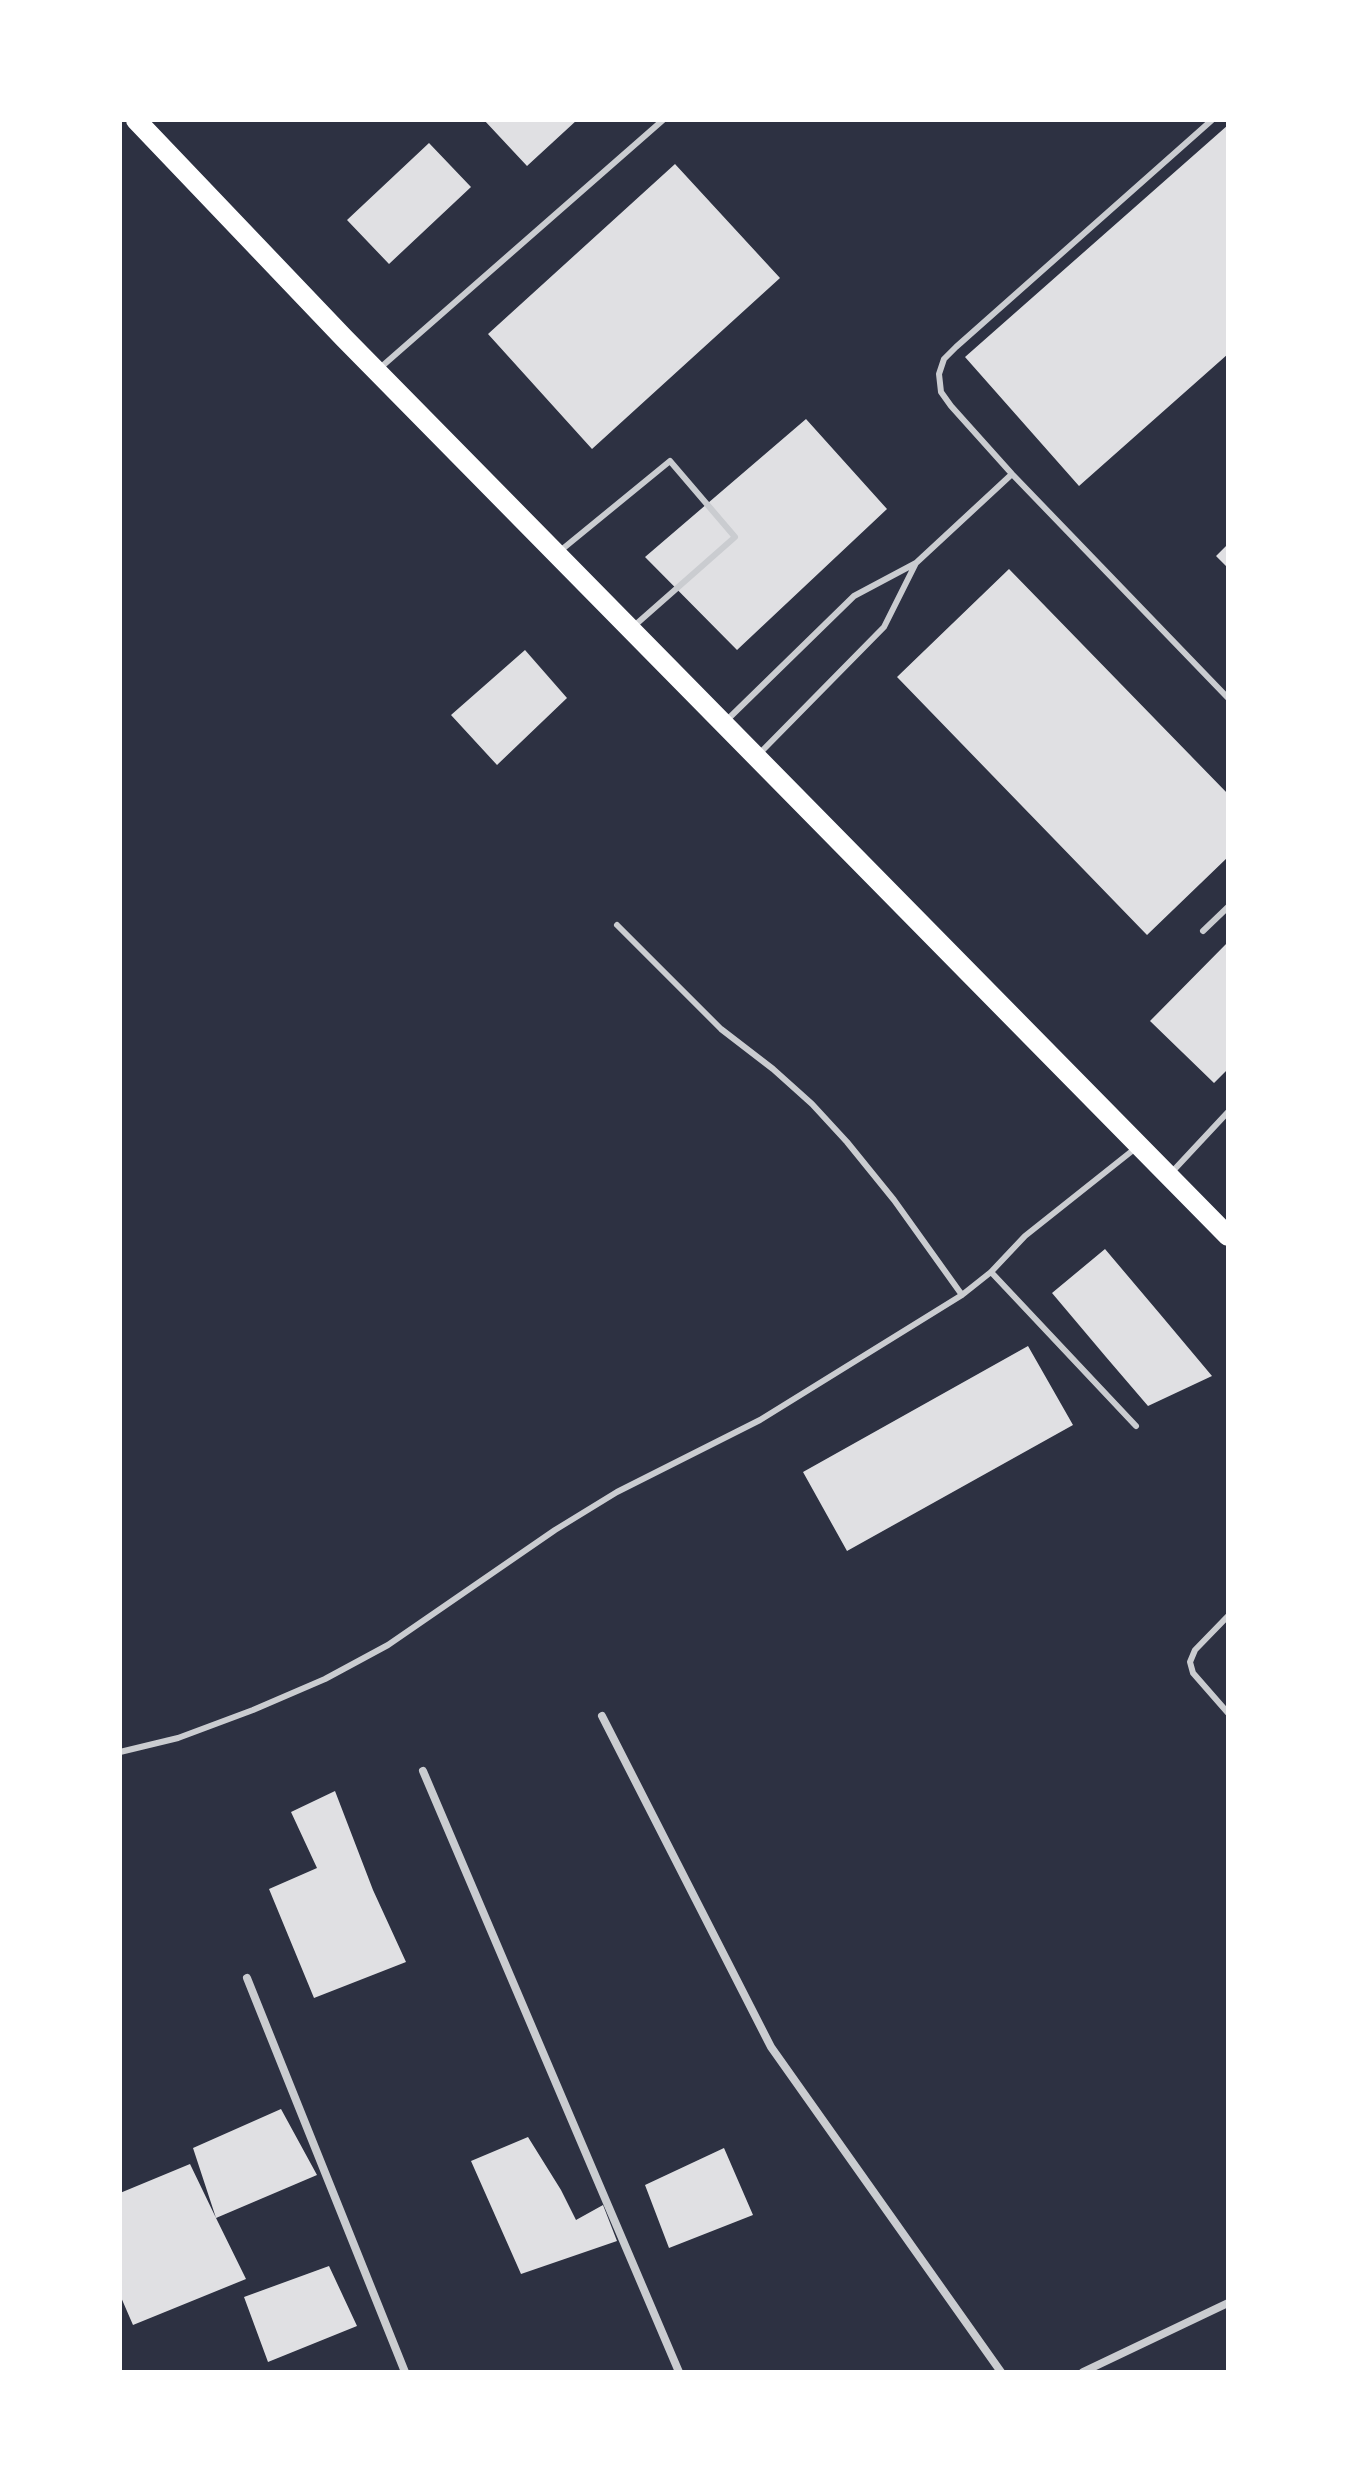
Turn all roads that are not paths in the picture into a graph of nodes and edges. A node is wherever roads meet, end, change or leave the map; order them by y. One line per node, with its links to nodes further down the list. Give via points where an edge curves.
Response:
1 (136, 120): 4 (main road)
2 (663, 120): 4 (lane)
3 (1212, 120): 5 (lane, via 944,359 941,392)
4 (378, 371): 6 (main road)
5 (1012, 474): 7 (lane); 9 (lane)
6 (558, 553): 8 (main road); 8 (lane, via 670,461 735,537)
7 (916, 563): 10 (lane, via 854,596); 11 (lane, via 884,627)
8 (632, 628): 10 (main road)
9 (1228, 698)
10 (724, 722): 11 (main road)
11 (758, 755): 16 (main road)
12 (1228, 907): 14 (lane)
13 (617, 925): 20 (lane, via 721,1029 812,1104 894,1200)
14 (1203, 931)
15 (1228, 1112): 17 (lane)
16 (1140, 1145): 17 (main road); 19 (lane, via 1025,1236)
17 (1169, 1175): 18 (main road)
18 (1228, 1236)
19 (991, 1272): 20 (lane); 21 (lane)
20 (962, 1295): 25 (lane, via 760,1420 617,1492 388,1645 253,1710)
21 (1136, 1426)
22 (1228, 1616): 23 (lane, via 1190,1662 1193,1673)
23 (1228, 1713)
24 (602, 1716): 31 (street, via 771,2047)
25 (120, 1752)
26 (423, 1771): 30 (street)
27 (247, 1978): 29 (street)
28 (1228, 2303): 32 (street)
29 (405, 2372)
30 (679, 2372)
31 (1001, 2372)
32 (1083, 2372)

